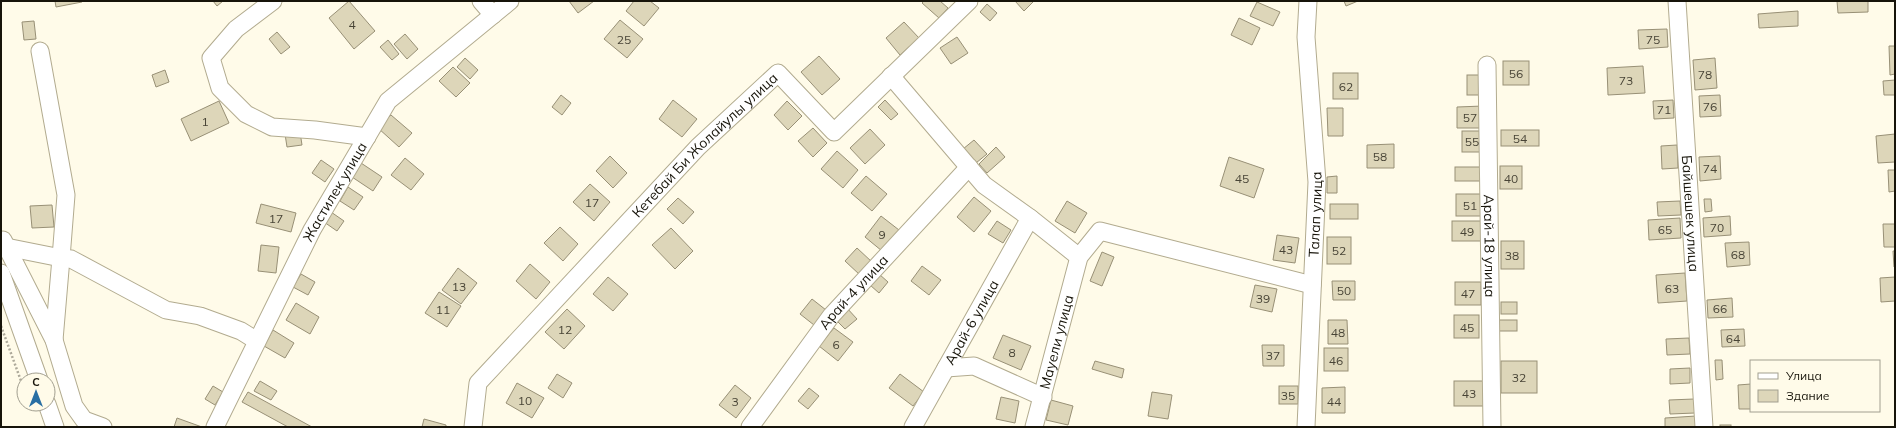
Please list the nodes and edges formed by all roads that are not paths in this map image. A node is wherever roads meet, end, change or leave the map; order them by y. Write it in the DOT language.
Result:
graph roads {
  1 [pos="273,1"];
  2 [pos="482,1"];
  3 [pos="510,1"];
  4 [pos="969,1"];
  5 [pos="1308,1"];
  6 [pos="1677,1"];
  7 [pos="493,15"];
  8 [pos="40,51"];
  9 [pos="1487,65"];
  10 [pos="891,76"];
  11 [pos="367,137"];
  12 [pos="969,167"];
  13 [pos="1030,218"];
  14 [pos="4,241"];
  15 [pos="1079,257"];
  16 [pos="62,258"];
  17 [pos="1,273"];
  18 [pos="1312,285"];
  19 [pos="54,340"];
  20 [pos="257,341"];
  21 [pos="946,368"];
  22 [pos="35,372"];
  23 [pos="1043,397"];
  24 [pos="50,412"];
  25 [pos="55,427"];
  26 [pos="103,427"];
  27 [pos="215,427"];
  28 [pos="473,427"];
  29 [pos="750,427"];
  30 [pos="913,427"];
  31 [pos="1034,427"];
  32 [pos="1306,427"];
  33 [pos="1492,427"];
  34 [pos="1704,427"];
  1 -- 11 [label="street"];
  2 -- 7 [label="street"];
  3 -- 7 [label="street, Жастилек улица"];
  4 -- 10 [label="street, Кетебай Би Жолайулы улица"];
  5 -- 18 [label="street, Талап улица"];
  6 -- 34 [label="street, Байшешек улица"];
  7 -- 11 [label="street, Жастилек улица"];
  8 -- 16 [label="street"];
  9 -- 33 [label="street, Арай-18 улица"];
  10 -- 12 [label="street"];
  10 -- 28 [label="street, Кетебай Би Жолайулы улица"];
  11 -- 20 [label="street, Жастилек улица"];
  12 -- 13 [label="street"];
  12 -- 29 [label="street, Арай-4 улица"];
  13 -- 15 [label="street"];
  13 -- 21 [label="street, Арай-6 улица"];
  14 -- 16 [label="street"];
  14 -- 19 [label="street"];
  15 -- 18 [label="street"];
  15 -- 23 [label="street, Мауели улица"];
  16 -- 19 [label="street"];
  16 -- 20 [label="street"];
  17 -- 22 [label="street"];
  18 -- 32 [label="street, Талап улица"];
  19 -- 26 [label="street"];
  20 -- 27 [label="street, Жастилек улица"];
  21 -- 23 [label="street"];
  21 -- 30 [label="street, Арай-6 улица"];
  23 -- 31 [label="street, Мауели улица"];
  24 -- 25 [label="street"];
}
